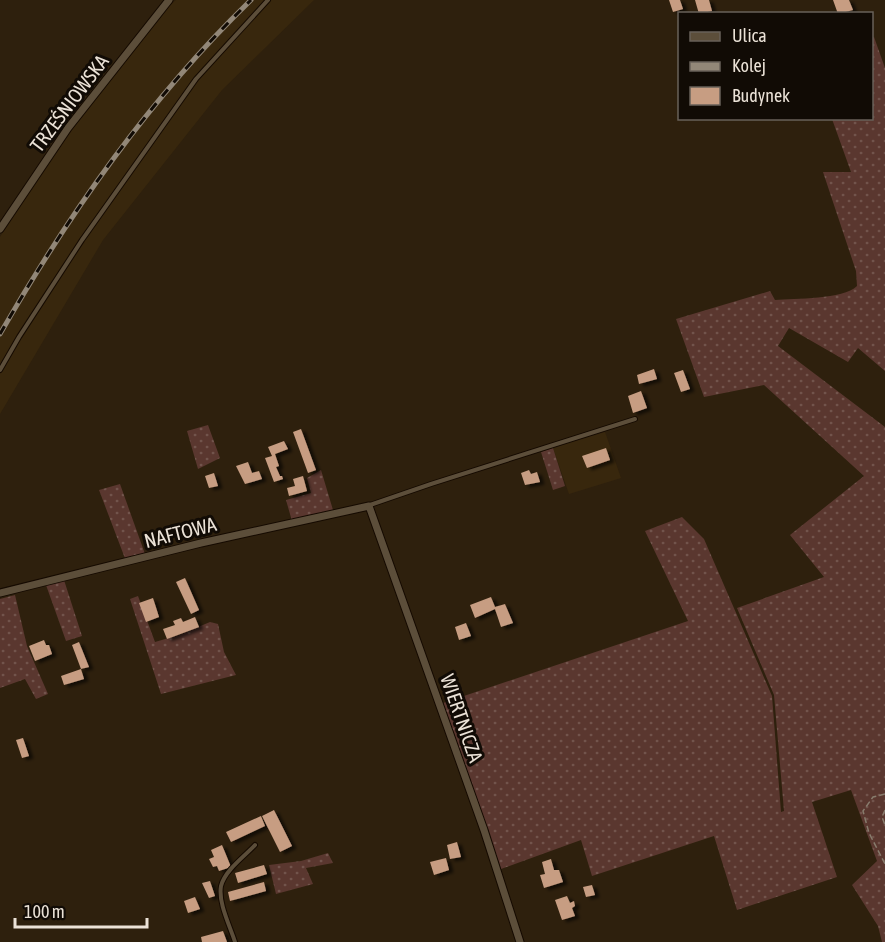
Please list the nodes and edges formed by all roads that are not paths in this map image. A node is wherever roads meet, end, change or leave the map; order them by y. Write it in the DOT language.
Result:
graph roads {
  1 [pos="169,0"];
  2 [pos="268,0"];
  3 [pos="0,229"];
  4 [pos="0,370"];
  5 [pos="635,419"];
  6 [pos="369,506"];
  7 [pos="0,593"];
  8 [pos="255,844"];
  9 [pos="235,942"];
  10 [pos="520,942"];
  1 -- 3 [label="street, TRZEŚNIOWSKA"];
  2 -- 4 [label="lane"];
  5 -- 6 [label="lane"];
  6 -- 7 [label="street, NAFTOWA"];
  6 -- 10 [label="street, WIERTNICZA"];
  8 -- 9 [label="lane"];
}
